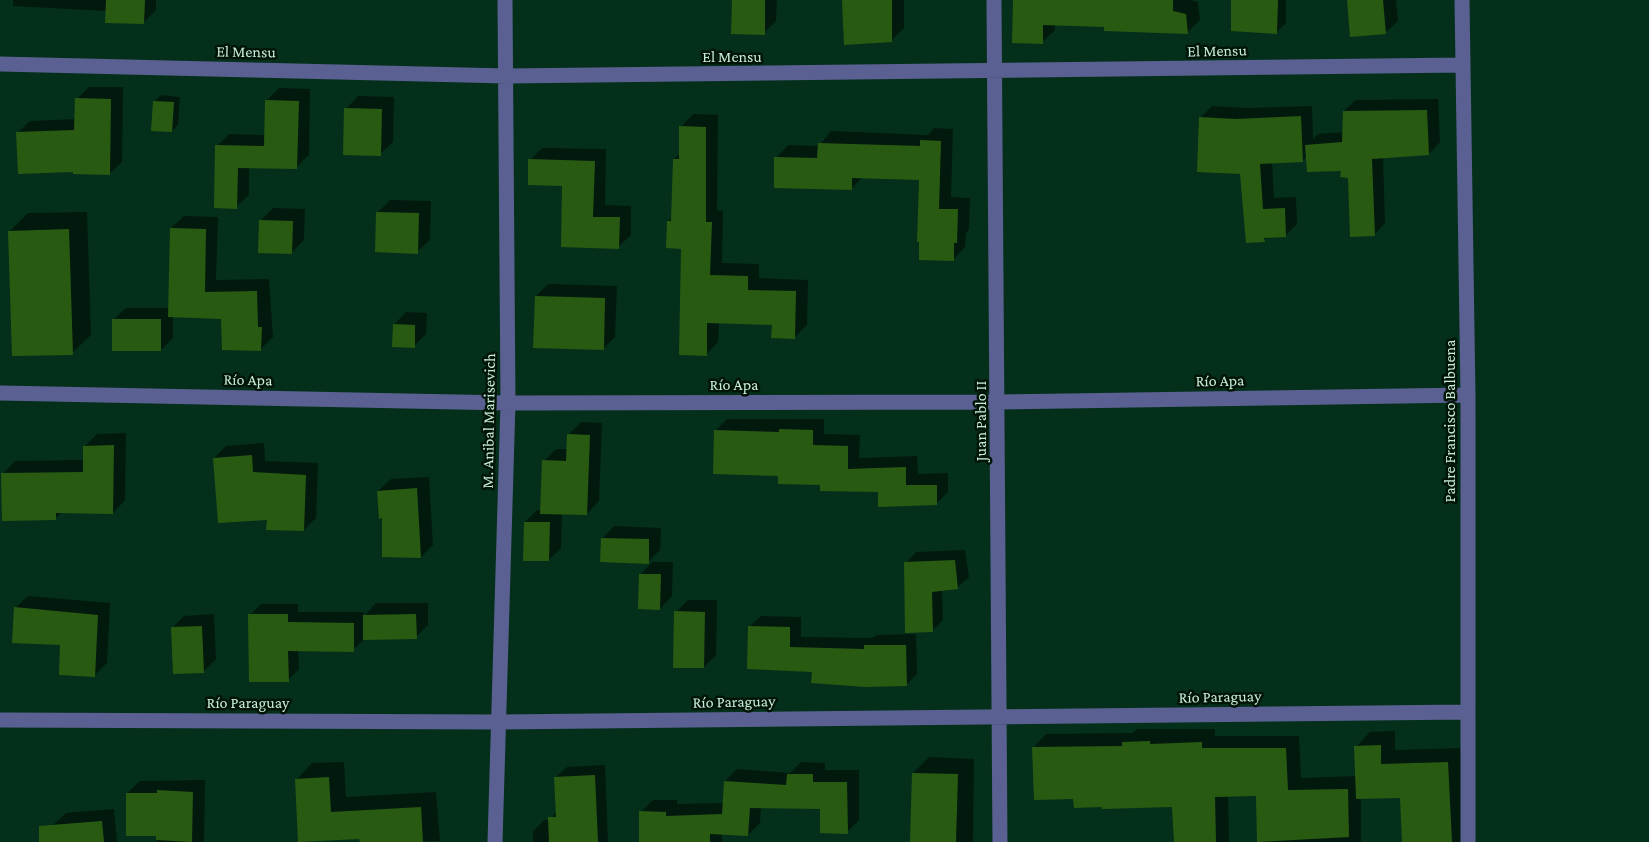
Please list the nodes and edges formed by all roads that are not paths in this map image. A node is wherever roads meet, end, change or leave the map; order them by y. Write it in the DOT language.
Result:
graph roads {
  1 [pos="505,0"];
  2 [pos="994,0"];
  3 [pos="1462,0"];
  4 [pos="0,64"];
  5 [pos="1463,65"];
  6 [pos="995,72"];
  7 [pos="507,76"];
  8 [pos="0,393"];
  9 [pos="1468,395"];
  10 [pos="999,402"];
  11 [pos="508,403"];
  12 [pos="1468,712"];
  13 [pos="1001,717"];
  14 [pos="0,720"];
  15 [pos="499,722"];
  16 [pos="495,842"];
  17 [pos="1000,842"];
  18 [pos="1468,842"];
  1 -- 7 [label="street, M. Anibal Marisevich"];
  2 -- 6 [label="street, Juan Pablo II"];
  3 -- 5 [label="street, Padre Francisco Balbuena"];
  4 -- 7 [label="street, El Mensu"];
  5 -- 6 [label="street, El Mensu"];
  5 -- 9 [label="street, Padre Francisco Balbuena"];
  6 -- 7 [label="street, El Mensu"];
  6 -- 10 [label="street, Juan Pablo II"];
  7 -- 11 [label="street, M. Anibal Marisevich"];
  8 -- 11 [label="street, Río Apa"];
  9 -- 10 [label="street, Río Apa"];
  9 -- 12 [label="street, Padre Francisco Balbuena"];
  10 -- 11 [label="street, Río Apa"];
  10 -- 13 [label="street, Juan Pablo II"];
  11 -- 15 [label="street, M. Anibal Marisevich"];
  12 -- 13 [label="street, Río Paraguay"];
  12 -- 18 [label="street, Padre Francisco Balbuena"];
  13 -- 15 [label="street, Río Paraguay"];
  13 -- 17 [label="street, Juan Pablo II"];
  14 -- 15 [label="street, Río Paraguay"];
  15 -- 16 [label="street, M. Anibal Marisevich"];
}
